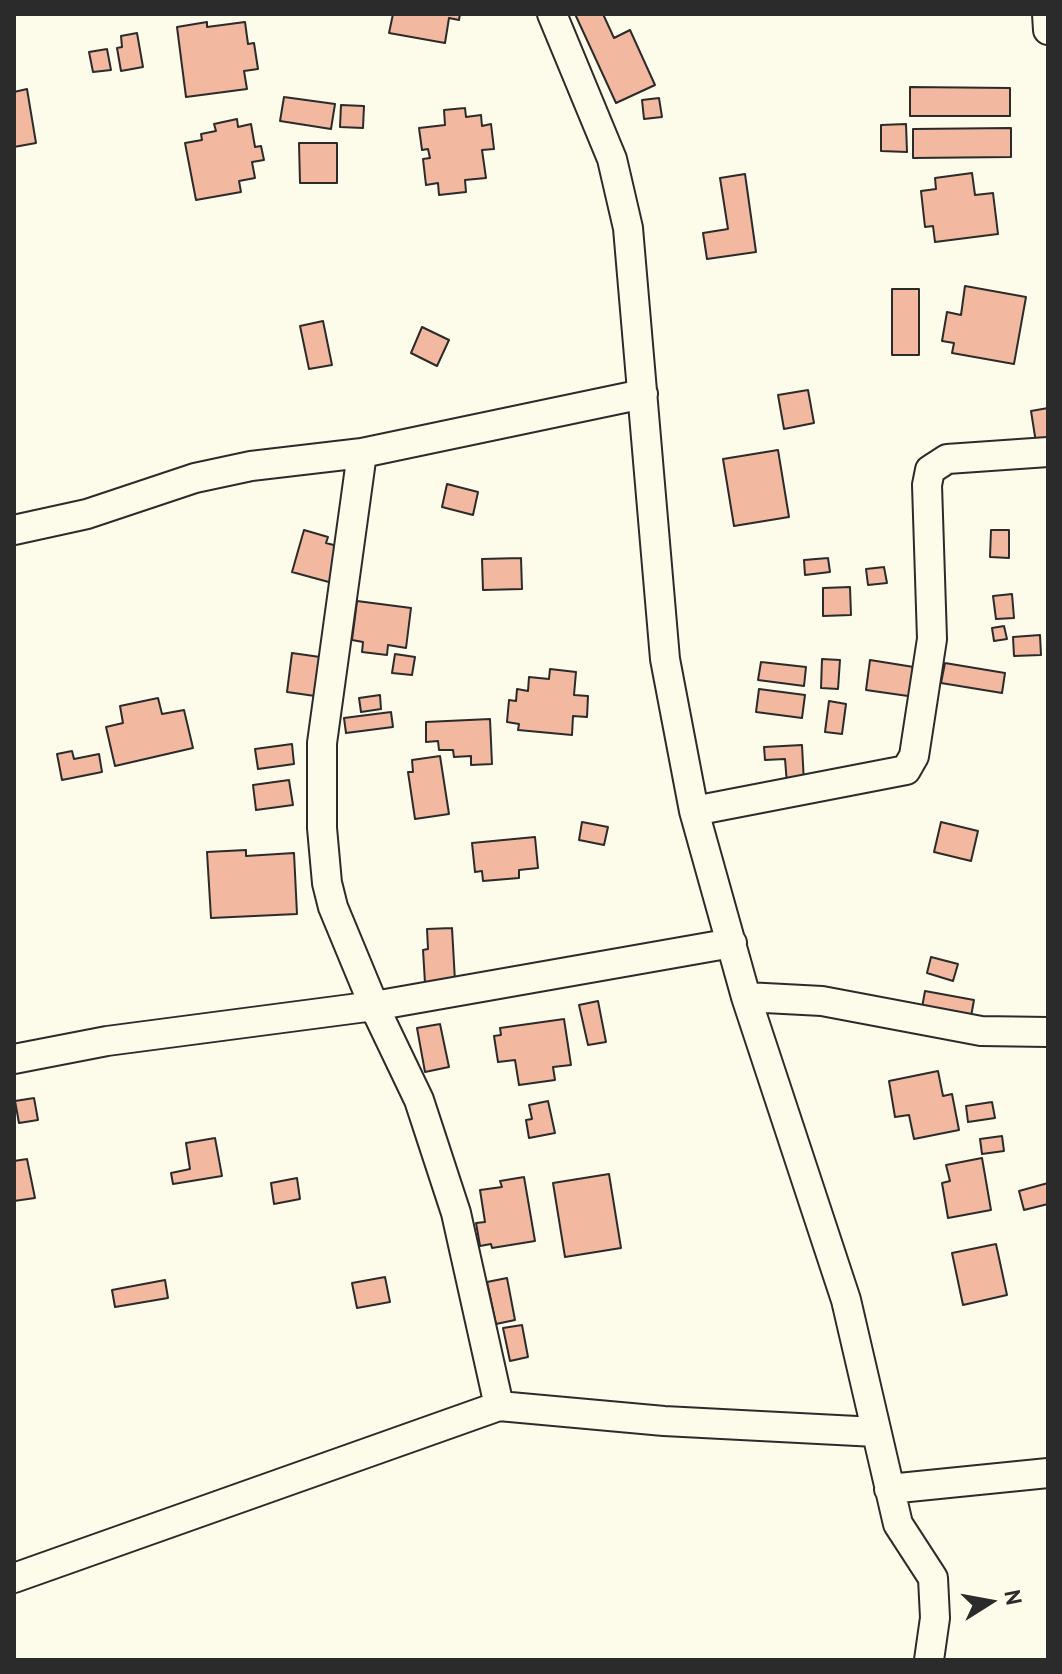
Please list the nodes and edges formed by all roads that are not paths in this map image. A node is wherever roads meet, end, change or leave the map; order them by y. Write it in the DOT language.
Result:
graph roads {
  1 [pos="552,14"];
  2 [pos="1047,14"];
  3 [pos="1048,30"];
  4 [pos="643,394"];
  5 [pos="1048,452"];
  6 [pos="362,453"];
  7 [pos="14,530"];
  8 [pos="694,811"];
  9 [pos="732,943"];
  10 [pos="746,997"];
  11 [pos="374,1006"];
  12 [pos="1048,1032"];
  13 [pos="14,1059"];
  14 [pos="499,1406"];
  15 [pos="876,1432"];
  16 [pos="1048,1473"];
  17 [pos="889,1489"];
  18 [pos="14,1578"];
  19 [pos="929,1660"];
  1 -- 4 [label="street"];
  2 -- 3 [label="street"];
  4 -- 6 [label="street"];
  4 -- 8 [label="street"];
  5 -- 8 [label="street"];
  6 -- 7 [label="street"];
  6 -- 11 [label="street"];
  8 -- 9 [label="street"];
  9 -- 10 [label="street"];
  9 -- 11 [label="street"];
  10 -- 12 [label="street"];
  10 -- 15 [label="street"];
  11 -- 13 [label="street"];
  11 -- 14 [label="street"];
  14 -- 15 [label="street"];
  14 -- 18 [label="street"];
  15 -- 17 [label="street"];
  16 -- 17 [label="street"];
  17 -- 19 [label="street"];
}
